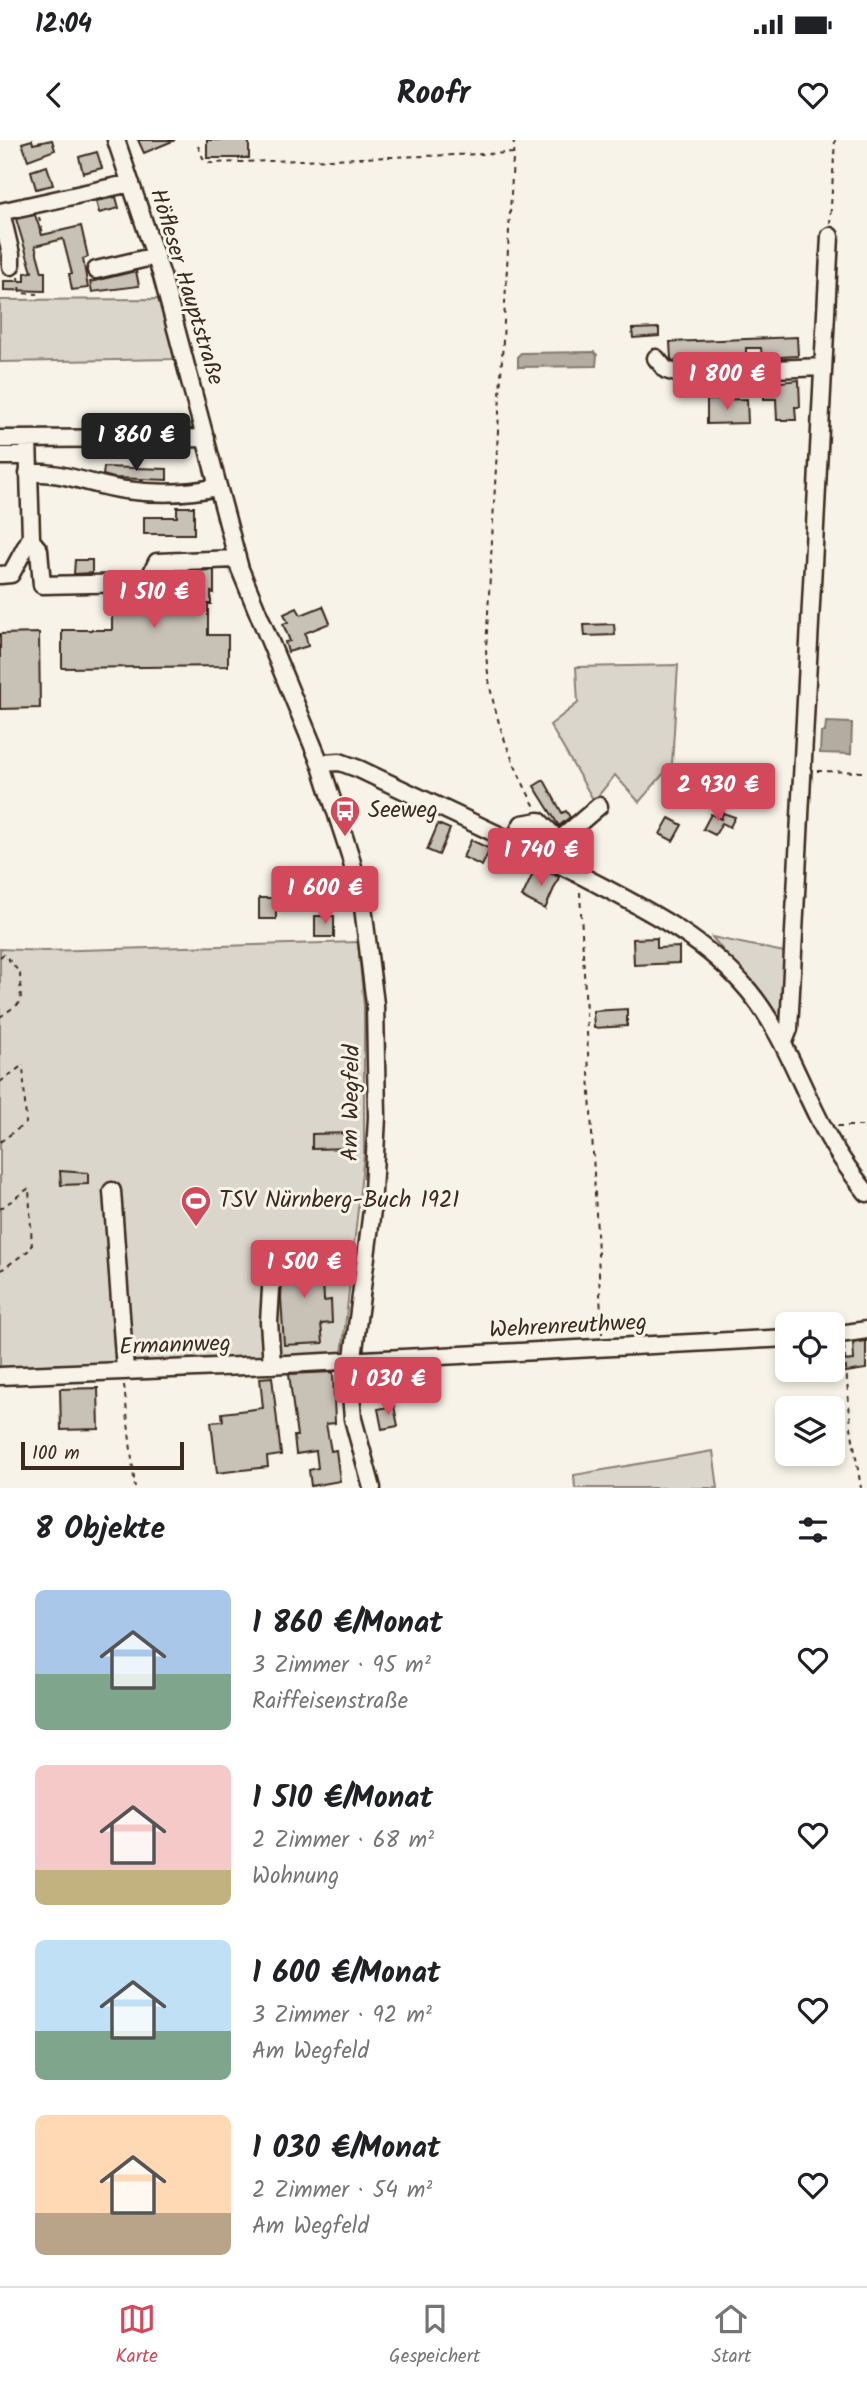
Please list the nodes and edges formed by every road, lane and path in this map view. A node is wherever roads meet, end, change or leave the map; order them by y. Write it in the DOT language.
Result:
graph roads {
  1 [pos="116,140"];
  2 [pos="514,140"];
  3 [pos="835,140"];
  4 [pos="198,146"];
  5 [pos="514,153"];
  6 [pos="131,183"];
  7 [pos="36,202"];
  8 [pos="0,212"];
  9 [pos="43,234"];
  10 [pos="830,236"];
  11 [pos="156,256"];
  12 [pos="11,266"];
  13 [pos="96,270"];
  14 [pos="38,293"];
  15 [pos="656,358"];
  16 [pos="823,367"];
  17 [pos="0,439"];
  18 [pos="28,439"];
  19 [pos="206,439"];
  20 [pos="0,456"];
  21 [pos="28,456"];
  22 [pos="28,473"];
  23 [pos="218,487"];
  24 [pos="30,539"];
  25 [pos="237,559"];
  26 [pos="0,575"];
  27 [pos="320,763"];
  28 [pos="802,771"];
  29 [pos="867,772"];
  30 [pos="599,806"];
  31 [pos="539,821"];
  32 [pos="513,842"];
  33 [pos="555,843"];
  34 [pos="566,868"];
  35 [pos="584,878"];
  36 [pos="0,957"];
  37 [pos="0,1017"];
  38 [pos="783,1044"];
  39 [pos="0,1082"];
  40 [pos="867,1126"];
  41 [pos="825,1131"];
  42 [pos="0,1142"];
  43 [pos="112,1191"];
  44 [pos="867,1193"];
  45 [pos="0,1209"];
  46 [pos="273,1256"];
  47 [pos="0,1271"];
  48 [pos="867,1330"];
  49 [pos="845,1334"];
  50 [pos="775,1339"];
  51 [pos="602,1348"];
  52 [pos="351,1361"];
  53 [pos="272,1365"];
  54 [pos="124,1371"];
  55 [pos="0,1376"];
  56 [pos="845,1382"];
  57 [pos="135,1488"];
  58 [pos="372,1488"];
  59 [pos="861,1488"];
  1 -- 6 [label="street, Höfleser Hauptstraße"];
  2 -- 5 [label="path"];
  3 -- 10 [label="path"];
  4 -- 5 [label="path"];
  5 -- 31 [label="path"];
  6 -- 7 [label="street"];
  6 -- 11 [label="street, Höfleser Hauptstraße"];
  7 -- 8 [label="street"];
  7 -- 9 [label="path"];
  8 -- 12 [label="street"];
  10 -- 16 [label="street"];
  11 -- 13 [label="street"];
  11 -- 19 [label="street, Höfleser Hauptstraße"];
  12 -- 14 [label="path"];
  15 -- 16 [label="street"];
  16 -- 28 [label="street"];
  17 -- 18 [label="street"];
  18 -- 19 [label="street"];
  18 -- 21 [label="street"];
  19 -- 23 [label="street, Höfleser Hauptstraße"];
  20 -- 21 [label="street"];
  21 -- 22 [label="street"];
  22 -- 23 [label="street"];
  22 -- 24 [label="street"];
  23 -- 25 [label="street, Höfleser Hauptstraße"];
  24 -- 25 [label="street"];
  24 -- 26 [label="street"];
  25 -- 27 [label="street, Höfleser Hauptstraße"];
  27 -- 32 [label="street"];
  27 -- 52 [label="street, Am Wegfeld"];
  28 -- 29 [label="path"];
  28 -- 38 [label="street"];
  30 -- 33 [label="street"];
  31 -- 32 [label="street"];
  31 -- 33 [label="street"];
  32 -- 34 [label="street"];
  33 -- 34 [label="street"];
  34 -- 35 [label="street"];
  35 -- 38 [label="street"];
  35 -- 51 [label="path"];
  36 -- 37 [label="path"];
  38 -- 41 [label="street"];
  39 -- 42 [label="path"];
  40 -- 41 [label="path"];
  41 -- 44 [label="street"];
  43 -- 54 [label="street"];
  45 -- 47 [label="path"];
  46 -- 53 [label="street"];
  48 -- 49 [label="street"];
  50 -- 51 [label="street, Wehrenreuthweg"];
  51 -- 52 [label="street, Wehrenreuthweg"];
  52 -- 53 [label="street, Ermannweg"];
  52 -- 58 [label="street, Am Wegfeld"];
  53 -- 54 [label="street, Ermannweg"];
  54 -- 55 [label="street, Ermannweg"];
  54 -- 57 [label="path"];
  56 -- 59 [label="path"];
}
